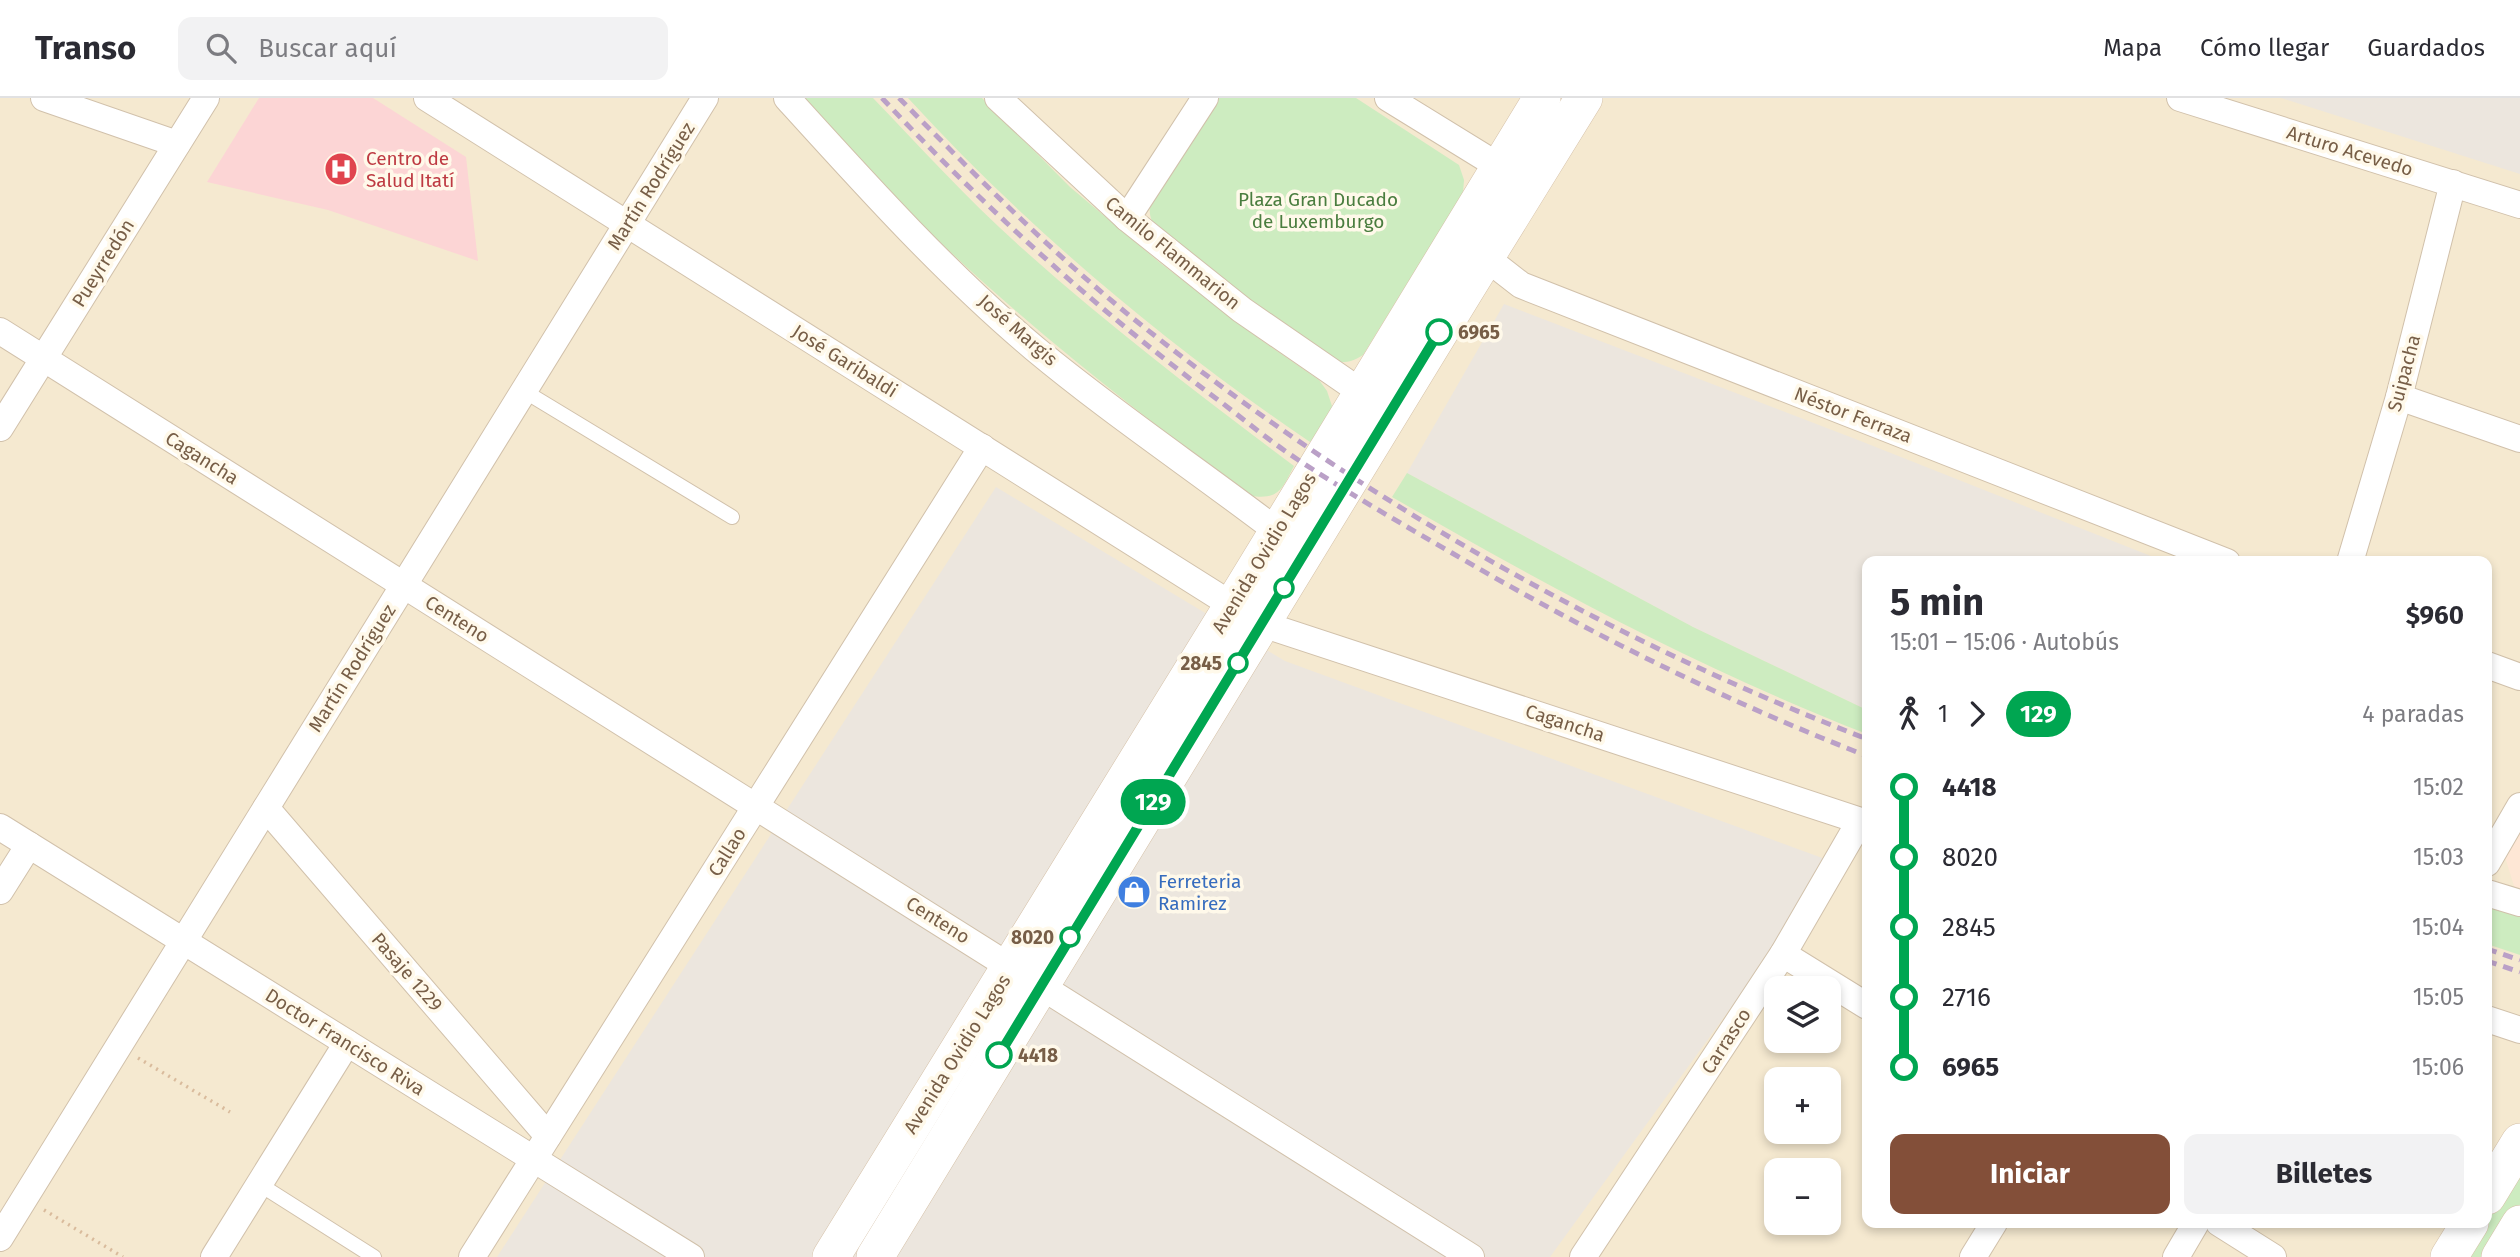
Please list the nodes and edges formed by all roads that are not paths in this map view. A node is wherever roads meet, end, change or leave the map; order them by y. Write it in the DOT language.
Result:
graph roads {
  1 [pos="44,98"];
  2 [pos="206,98"];
  3 [pos="428,98"];
  4 [pos="705,98"];
  5 [pos="787,98"];
  6 [pos="998,98"];
  7 [pos="1205,98"];
  8 [pos="1388,98"];
  9 [pos="1542,98"];
  10 [pos="1584,98"];
  11 [pos="2180,98"];
  12 [pos="177,144"];
  13 [pos="1499,166"];
  14 [pos="2453,183"];
  15 [pos="1530,186"];
  16 [pos="2520,205"];
  17 [pos="1127,218"];
  18 [pos="627,224"];
  19 [pos="1485,257"];
  20 [pos="0,331"];
  21 [pos="43,358"];
  22 [pos="524,391"];
  23 [pos="1361,392"];
  24 [pos="2399,397"];
  25 [pos="0,428"];
  26 [pos="2520,439"];
  27 [pos="982,447"];
  28 [pos="732,517"];
  29 [pos="1277,531"];
  30 [pos="2212,556"];
  31 [pos="2352,556"];
  32 [pos="404,585"];
  33 [pos="1247,614"];
  34 [pos="2492,666"];
  35 [pos="2520,677"];
  36 [pos="2520,806"];
  37 [pos="755,807"];
  38 [pos="265,808"];
  39 [pos="1862,822"];
  40 [pos="1862,824"];
  41 [pos="0,827"];
  42 [pos="29,845"];
  43 [pos="2492,854"];
  44 [pos="0,891"];
  45 [pos="2492,895"];
  46 [pos="2520,903"];
  47 [pos="183,941"];
  48 [pos="1783,954"];
  49 [pos="1011,966"];
  50 [pos="1041,986"];
  51 [pos="1862,1003"];
  52 [pos="2492,1021"];
  53 [pos="2520,1030"];
  54 [pos="347,1043"];
  55 [pos="548,1136"];
  56 [pos="2520,1142"];
  57 [pos="534,1159"];
  58 [pos="259,1184"];
  59 [pos="2492,1188"];
  60 [pos="2520,1224"];
  61 [pos="1991,1228"];
  62 [pos="2193,1228"];
  63 [pos="2227,1228"];
  64 [pos="2467,1228"];
  65 [pos="0,1238"];
  66 [pos="214,1257"];
  67 [pos="374,1257"];
  68 [pos="472,1257"];
  69 [pos="691,1257"];
  70 [pos="831,1257"];
  71 [pos="876,1257"];
  72 [pos="1471,1257"];
  73 [pos="1583,1257"];
  74 [pos="1973,1257"];
  75 [pos="2176,1257"];
  76 [pos="2273,1257"];
  77 [pos="2449,1257"];
  78 [pos="2500,1257"];
  1 -- 12 [label="street"];
  2 -- 12 [label="street, Pueyrredón"];
  3 -- 18 [label="street, José Garibaldi"];
  4 -- 18 [label="street, Martín Rodríguez"];
  5 -- 29 [label="street, José Margis"];
  6 -- 17 [label="street, Camilo Flammarion"];
  7 -- 17 [label="street"];
  8 -- 13 [label="street"];
  9 -- 13 [label="main road, Avenida Ovidio Lagos"];
  10 -- 15 [label="main road, Avenida Ovidio Lagos"];
  11 -- 14 [label="street, Arturo Acevedo"];
  12 -- 21 [label="street, Pueyrredón"];
  13 -- 15 [label="street"];
  13 -- 23 [label="main road, Avenida Ovidio Lagos"];
  14 -- 16 [label="street, Arturo Acevedo"];
  14 -- 24 [label="street, Suipacha"];
  15 -- 19 [label="main road, Avenida Ovidio Lagos"];
  17 -- 23 [label="street, Camilo Flammarion"];
  18 -- 22 [label="street, Martín Rodríguez"];
  18 -- 27 [label="street, José Garibaldi"];
  19 -- 30 [label="street, Néstor Ferraza"];
  19 -- 33 [label="main road, Avenida Ovidio Lagos"];
  20 -- 21 [label="street, Cagancha"];
  21 -- 25 [label="street, Pueyrredón"];
  21 -- 32 [label="street, Cagancha"];
  22 -- 28 [label="lane"];
  22 -- 32 [label="street, Martín Rodríguez"];
  23 -- 29 [label="main road, Avenida Ovidio Lagos"];
  24 -- 26 [label="street"];
  24 -- 31 [label="street, Suipacha"];
  27 -- 33 [label="street, José Garibaldi"];
  27 -- 37 [label="street, Callao"];
  29 -- 33 [label="main road, Avenida Ovidio Lagos"];
  32 -- 37 [label="street, Centeno"];
  32 -- 38 [label="street, Martín Rodríguez"];
  33 -- 39 [label="street, Cagancha"];
  33 -- 49 [label="main road, Avenida Ovidio Lagos"];
  33 -- 50 [label="main road, Avenida Ovidio Lagos"];
  34 -- 35 [label="street"];
  36 -- 43 [label="street"];
  37 -- 49 [label="street, Centeno"];
  37 -- 55 [label="street, Callao"];
  38 -- 47 [label="street, Martín Rodríguez"];
  38 -- 55 [label="street, Pasaje 1229"];
  40 -- 48 [label="street, Carrasco"];
  41 -- 42 [label="street, Doctor Francisco Riva"];
  42 -- 44 [label="street"];
  42 -- 47 [label="street, Doctor Francisco Riva"];
  45 -- 46 [label="street"];
  47 -- 54 [label="street, Doctor Francisco Riva"];
  47 -- 65 [label="street, Martín Rodríguez"];
  48 -- 51 [label="street"];
  48 -- 73 [label="street, Carrasco"];
  49 -- 50 [label="street, Centeno"];
  49 -- 70 [label="main road, Avenida Ovidio Lagos"];
  50 -- 71 [label="main road, Avenida Ovidio Lagos"];
  50 -- 72 [label="street, Centeno"];
  52 -- 53 [label="street"];
  54 -- 57 [label="street, Doctor Francisco Riva"];
  54 -- 58 [label="street"];
  55 -- 57 [label="street, Callao"];
  56 -- 59 [label="main road"];
  57 -- 68 [label="street, Callao"];
  57 -- 69 [label="street, Doctor Francisco Riva"];
  58 -- 66 [label="street"];
  58 -- 67 [label="lane"];
  60 -- 78 [label="main road"];
  61 -- 74 [label="street"];
  62 -- 75 [label="street"];
  63 -- 76 [label="street"];
  64 -- 77 [label="main road"];
}
